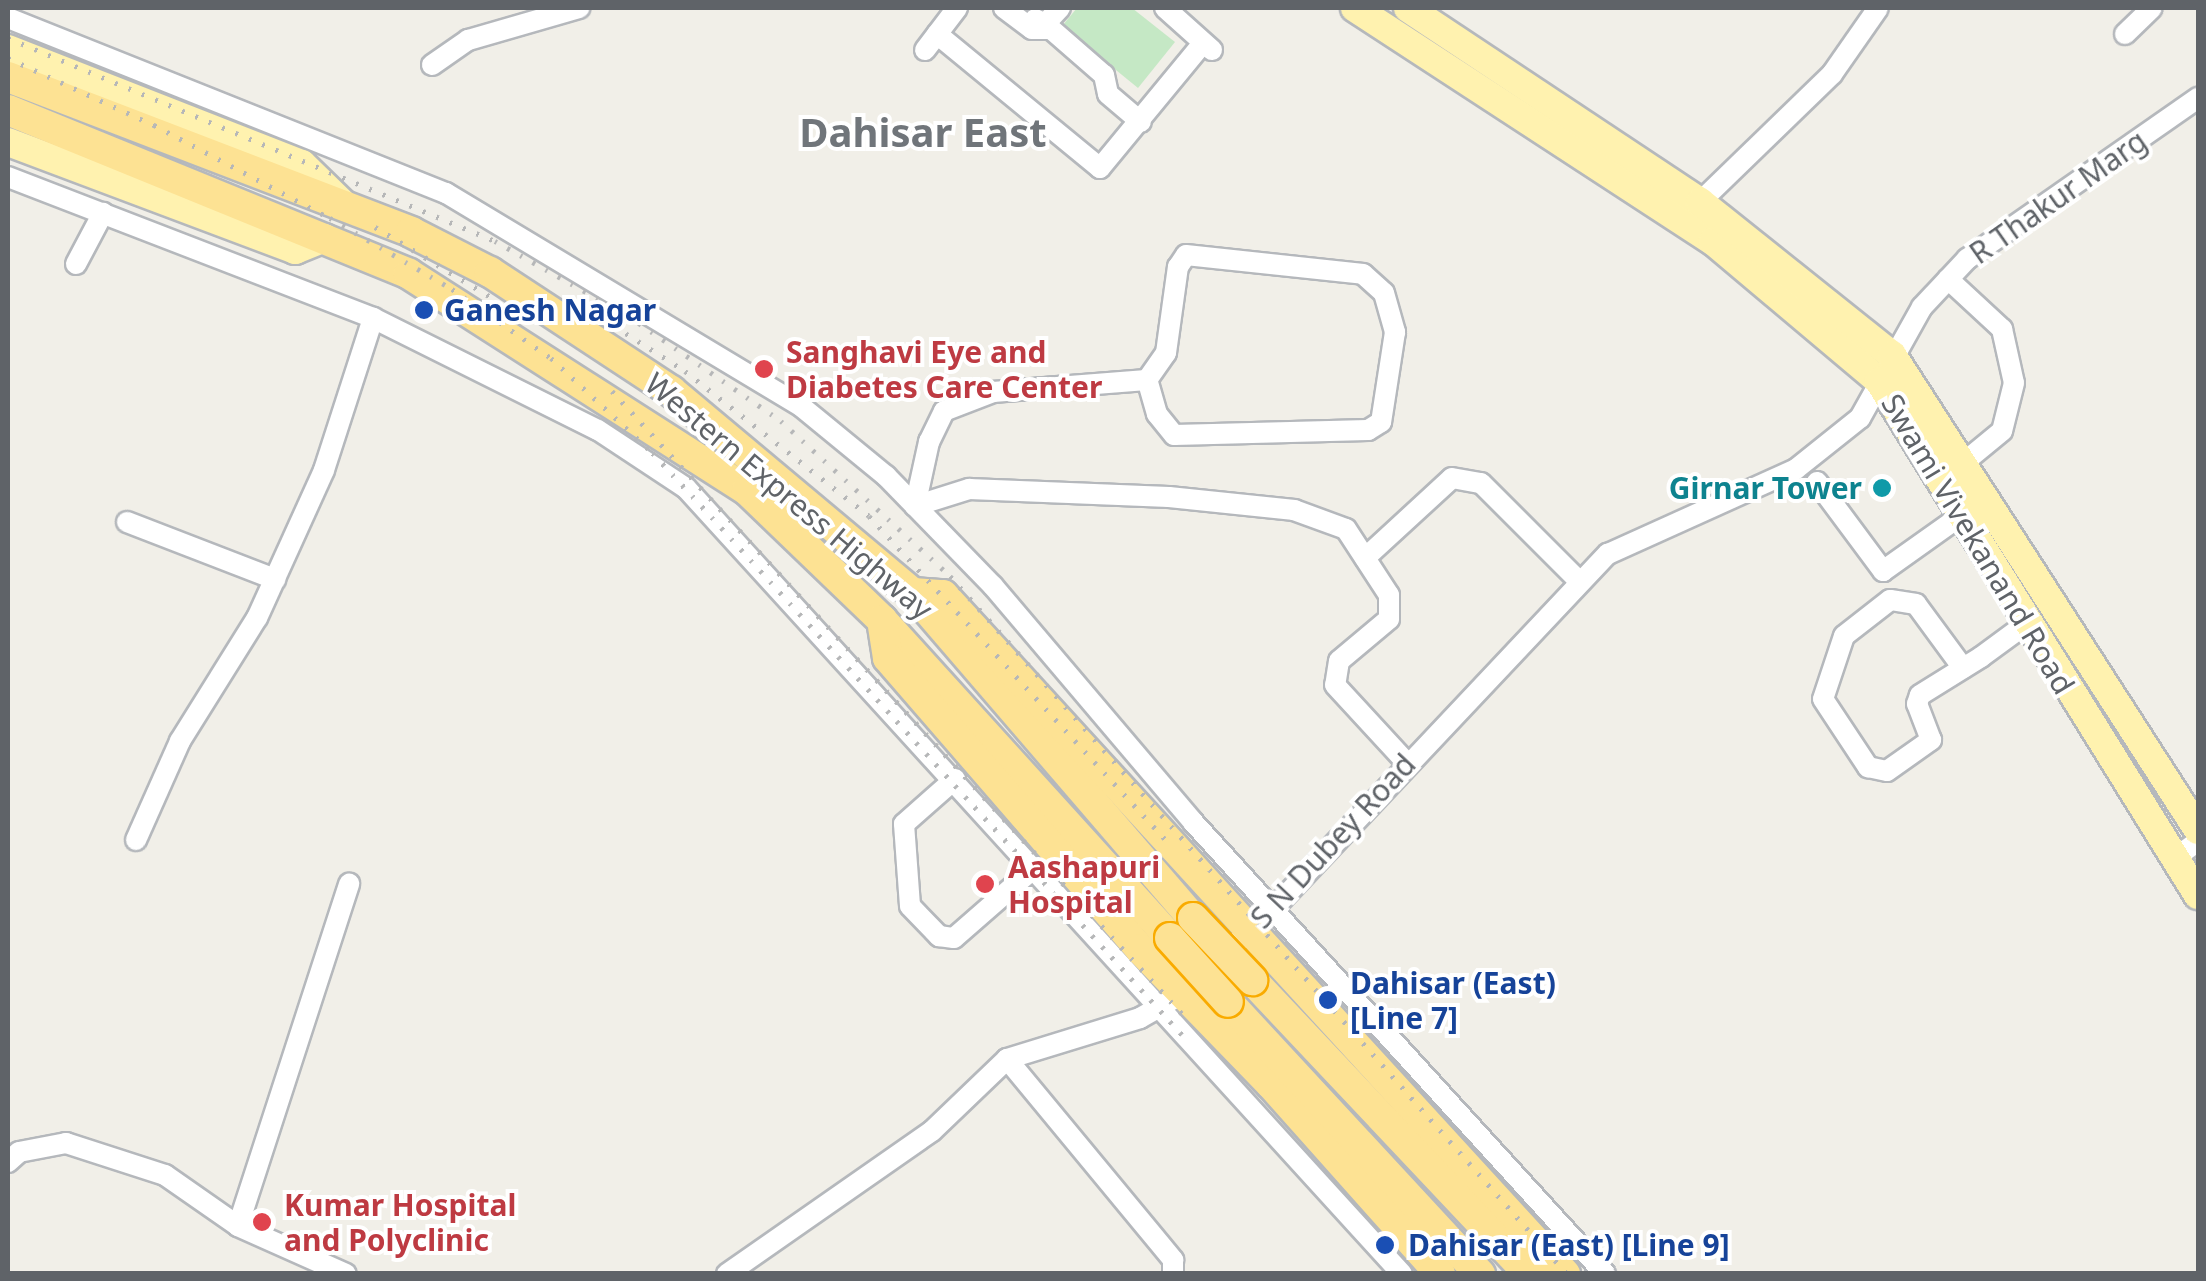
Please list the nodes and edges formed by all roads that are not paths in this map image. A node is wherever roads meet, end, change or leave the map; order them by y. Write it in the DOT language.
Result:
graph roads {
  1 [pos="579,8"];
  2 [pos="957,8"];
  3 [pos="1060,8"];
  4 [pos="1165,8"];
  5 [pos="1355,8"];
  6 [pos="1408,8"];
  7 [pos="1878,8"];
  8 [pos="2152,8"];
  9 [pos="1009,12"];
  10 [pos="13,21"];
  11 [pos="2125,34"];
  12 [pos="8,49"];
  13 [pos="432,65"];
  14 [pos="8,77"];
  15 [pos="2198,98"];
  16 [pos="8,110"];
  17 [pos="1141,122"];
  18 [pos="8,142"];
  19 [pos="8,177"];
  20 [pos="1700,202"];
  21 [pos="342,203"];
  22 [pos="104,213"];
  23 [pos="325,238"];
  24 [pos="76,264"];
  25 [pos="1948,279"];
  26 [pos="373,318"];
  27 [pos="1892,355"];
  28 [pos="1147,380"];
  29 [pos="1879,381"];
  30 [pos="1962,464"];
  31 [pos="1817,482"];
  32 [pos="915,506"];
  33 [pos="1959,517"];
  34 [pos="126,522"];
  35 [pos="1365,558"];
  36 [pos="275,578"];
  37 [pos="1580,582"];
  38 [pos="912,593"];
  39 [pos="882,620"];
  40 [pos="2026,624"];
  41 [pos="2072,634"];
  42 [pos="2042,652"];
  43 [pos="1963,668"];
  44 [pos="1406,762"];
  45 [pos="955,780"];
  46 [pos="2189,833"];
  47 [pos="136,840"];
  48 [pos="1032,870"];
  49 [pos="349,884"];
  50 [pos="2198,895"];
  51 [pos="1262,920"];
  52 [pos="1182,928"];
  53 [pos="1171,1001"];
  54 [pos="1007,1060"];
  55 [pos="8,1162"];
  56 [pos="238,1226"];
  57 [pos="739,1270"];
  58 [pos="346,1274"];
  59 [pos="1173,1274"];
  60 [pos="1402,1274"];
  61 [pos="1440,1274"];
  62 [pos="1480,1274"];
  63 [pos="1529,1274"];
  64 [pos="1565,1274"];
  65 [pos="1605,1274"];
  1 -- 13 [label="street"];
  2 -- 17 [label="street"];
  3 -- 9 [label="street"];
  4 -- 17 [label="street"];
  5 -- 29 [label="main road, Swami Vivekanand Road"];
  6 -- 20 [label="main road, Swami Vivekanand Road"];
  7 -- 20 [label="street"];
  8 -- 11 [label="street"];
  9 -- 17 [label="street"];
  10 -- 32 [label="street"];
  12 -- 21 [label="main road"];
  14 -- 21 [label="highway, Western Express Highway"];
  15 -- 25 [label="street, R Thakur Marg"];
  16 -- 23 [label="highway, Western Express Highway"];
  18 -- 23 [label="main road"];
  19 -- 22 [label="street"];
  20 -- 27 [label="main road, Swami Vivekanand Road"];
  21 -- 38 [label="highway, Western Express Highway"];
  22 -- 24 [label="street"];
  22 -- 26 [label="street"];
  23 -- 39 [label="highway, Western Express Highway"];
  25 -- 27 [label="street, R Thakur Marg"];
  25 -- 30 [label="street"];
  26 -- 36 [label="street"];
  26 -- 45 [label="street"];
  27 -- 29 [label="street, S N Dubey Road"];
  27 -- 30 [label="main road, Swami Vivekanand Road"];
  28 -- 28 [label="street"];
  28 -- 32 [label="street"];
  29 -- 33 [label="main road, Swami Vivekanand Road"];
  29 -- 37 [label="street, S N Dubey Road"];
  30 -- 41 [label="main road, Swami Vivekanand Road"];
  31 -- 33 [label="street"];
  32 -- 35 [label="street"];
  32 -- 51 [label="street"];
  33 -- 40 [label="main road, Swami Vivekanand Road"];
  34 -- 36 [label="street"];
  35 -- 37 [label="street"];
  35 -- 44 [label="street"];
  36 -- 47 [label="street"];
  37 -- 44 [label="street, S N Dubey Road"];
  38 -- 51 [label="highway"];
  38 -- 52 [label="highway, Western Express Highway"];
  39 -- 52 [label="highway, Western Express Highway"];
  39 -- 53 [label="highway"];
  40 -- 42 [label="main road, Swami Vivekanand Road"];
  40 -- 43 [label="street"];
  41 -- 42 [label="main road"];
  41 -- 46 [label="main road, Swami Vivekanand Road"];
  42 -- 46 [label="main road, Swami Vivekanand Road"];
  43 -- 43 [label="street"];
  44 -- 51 [label="street, S N Dubey Road"];
  45 -- 48 [label="street"];
  45 -- 48 [label="street"];
  46 -- 50 [label="main road, Swami Vivekanand Road"];
  48 -- 53 [label="street"];
  49 -- 56 [label="street"];
  51 -- 53 [label="street, S N Dubey Road"];
  51 -- 64 [label="highway"];
  51 -- 65 [label="street"];
  52 -- 62 [label="highway, Western Express Highway, bridge"];
  52 -- 63 [label="highway, Western Express Highway, bridge"];
  53 -- 54 [label="street, S N Dubey Road"];
  53 -- 60 [label="street"];
  53 -- 61 [label="highway"];
  54 -- 57 [label="street, S N Dubey Road"];
  54 -- 59 [label="street"];
  55 -- 56 [label="street"];
  56 -- 58 [label="street"];
}
